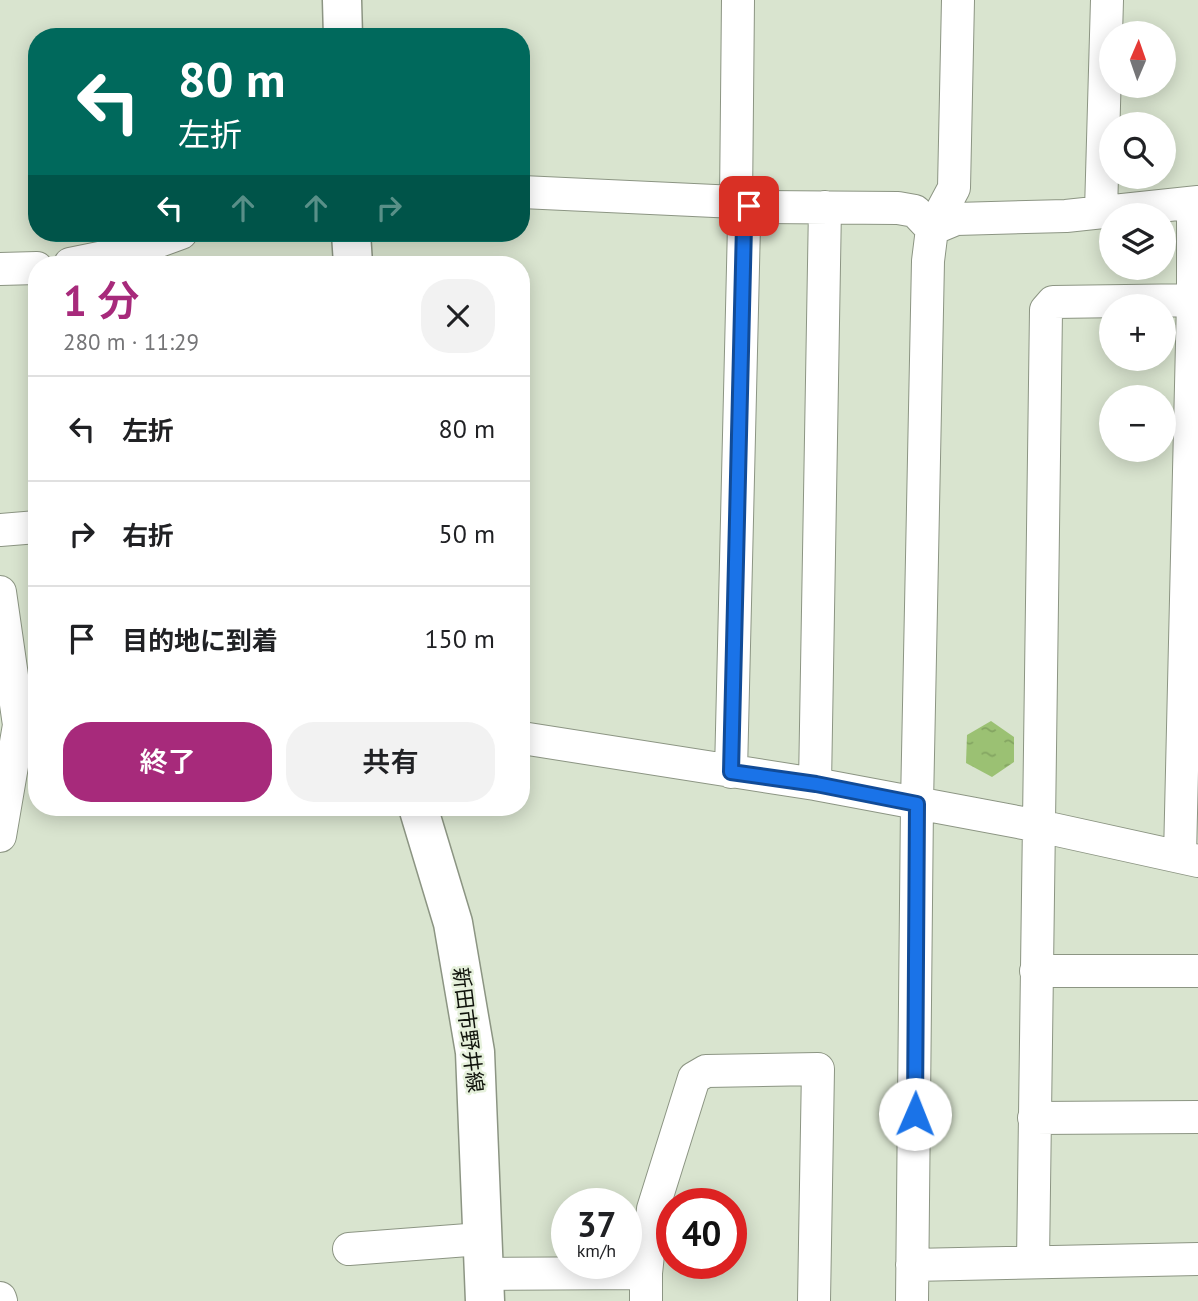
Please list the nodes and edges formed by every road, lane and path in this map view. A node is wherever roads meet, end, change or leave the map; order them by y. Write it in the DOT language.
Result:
graph roads {
  1 [pos="342,0"];
  2 [pos="738,0"];
  3 [pos="957,0"];
  4 [pos="1107,0"];
  5 [pos="343,28"];
  6 [pos="530,192"];
  7 [pos="1195,202"];
  8 [pos="1101,203"];
  9 [pos="743,204"];
  10 [pos="1176,204"];
  11 [pos="825,207"];
  12 [pos="1099,211"];
  13 [pos="933,229"];
  14 [pos="156,242"];
  15 [pos="107,256"];
  16 [pos="28,268"];
  17 [pos="0,270"];
  18 [pos="1195,300"];
  19 [pos="1194,454"];
  20 [pos="28,528"];
  21 [pos="0,530"];
  22 [pos="0,592"];
  23 [pos="19,725"];
  24 [pos="530,739"];
  25 [pos="731,772"];
  26 [pos="816,784"];
  27 [pos="917,804"];
  28 [pos="421,816"];
  29 [pos="1039,826"];
  30 [pos="0,836"];
  31 [pos="1189,858"];
  32 [pos="1036,971"];
  33 [pos="1198,971"];
  34 [pos="1198,1117"];
  35 [pos="1034,1118"];
  36 [pos="349,1249"];
  37 [pos="1198,1259"];
  38 [pos="1033,1261"];
  39 [pos="912,1265"];
  40 [pos="484,1271"];
  41 [pos="646,1287"];
  42 [pos="814,1301"];
  43 [pos="912,1301"];
  1 -- 5 [label="main road"];
  2 -- 9 [label="street"];
  3 -- 13 [label="street"];
  4 -- 8 [label="street"];
  6 -- 9 [label="street"];
  7 -- 10 [label="street"];
  7 -- 18 [label="street"];
  9 -- 11 [label="street"];
  9 -- 25 [label="street"];
  11 -- 13 [label="street"];
  11 -- 26 [label="street"];
  12 -- 13 [label="street"];
  13 -- 27 [label="street"];
  14 -- 15 [label="street"];
  16 -- 17 [label="street"];
  18 -- 19 [label="street"];
  18 -- 29 [label="street"];
  19 -- 31 [label="street"];
  20 -- 21 [label="street"];
  22 -- 23 [label="street"];
  23 -- 30 [label="street"];
  24 -- 25 [label="street"];
  25 -- 26 [label="street"];
  26 -- 27 [label="street"];
  27 -- 29 [label="street"];
  27 -- 39 [label="street"];
  28 -- 40 [label="main road, 新田市野井線"];
  29 -- 31 [label="street"];
  29 -- 32 [label="street"];
  32 -- 33 [label="street"];
  32 -- 35 [label="street"];
  34 -- 35 [label="street"];
  35 -- 38 [label="street"];
  36 -- 40 [label="street"];
  37 -- 38 [label="street"];
  38 -- 39 [label="street"];
  39 -- 43 [label="street"];
  40 -- 41 [label="street"];
  41 -- 42 [label="street"];
}
